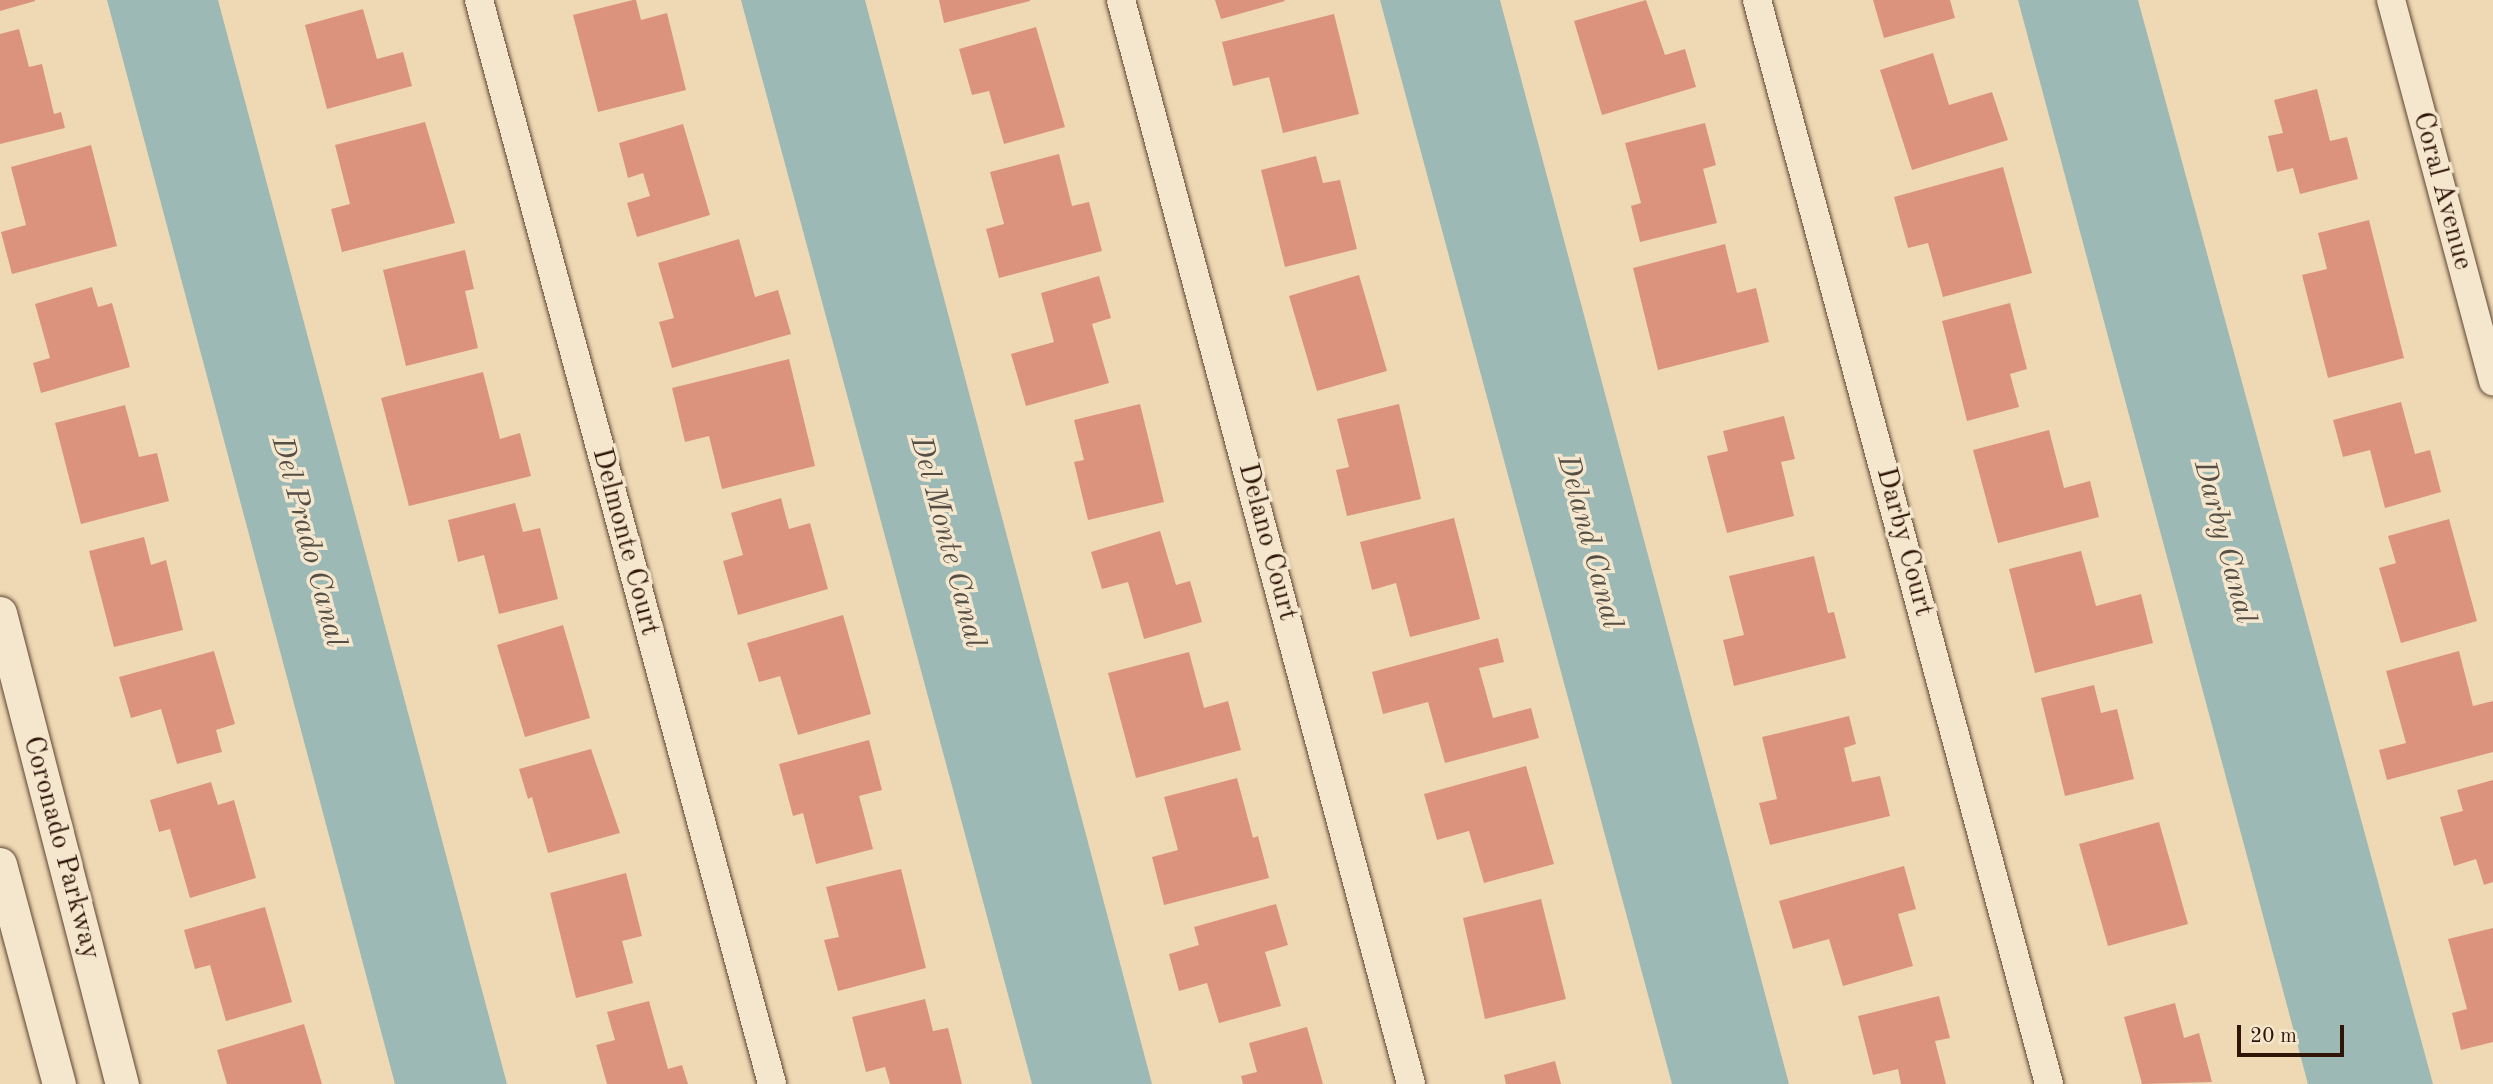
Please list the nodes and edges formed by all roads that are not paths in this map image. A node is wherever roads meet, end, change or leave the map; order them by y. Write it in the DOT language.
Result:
graph roads {
  1 [pos="479,0"];
  2 [pos="1121,0"];
  3 [pos="1756,0"];
  4 [pos="2391,0"];
  5 [pos="2493,382"];
  6 [pos="0,613"];
  7 [pos="0,864"];
  8 [pos="59,1084"];
  9 [pos="122,1084"];
  10 [pos="772,1084"];
  11 [pos="1410,1084"];
  12 [pos="2049,1084"];
  1 -- 10 [label="street, Delmonte Court"];
  2 -- 11 [label="street, Delano Court"];
  3 -- 12 [label="street, Darby Court"];
  4 -- 5 [label="street, Coral Avenue"];
  6 -- 9 [label="street, Coronado Parkway"];
  7 -- 8 [label="street"];
}
